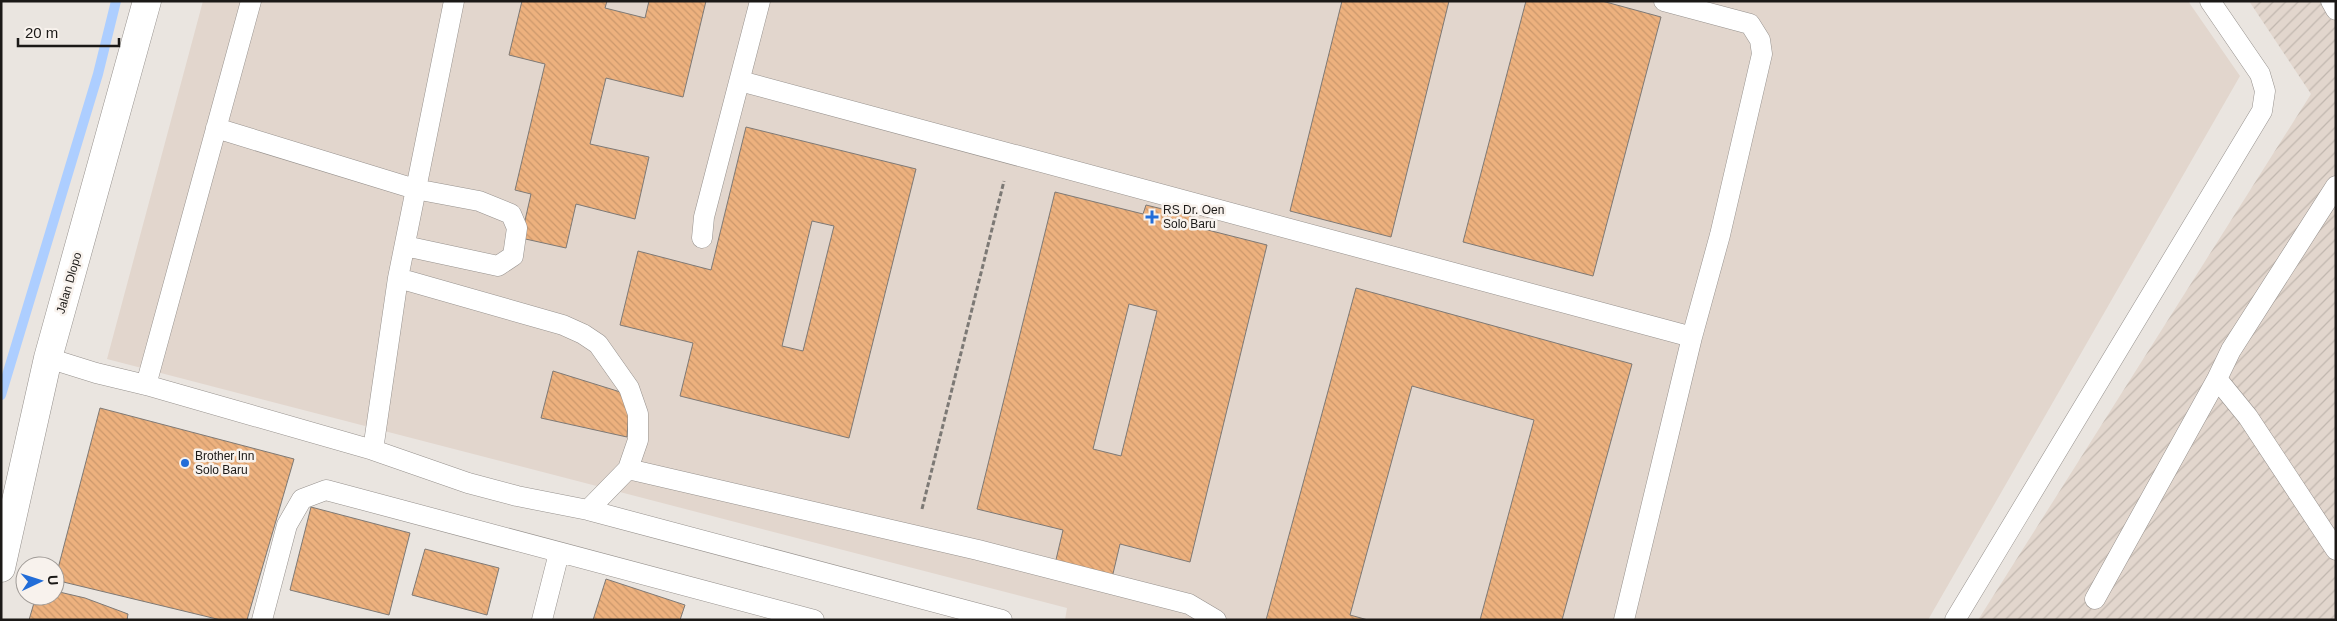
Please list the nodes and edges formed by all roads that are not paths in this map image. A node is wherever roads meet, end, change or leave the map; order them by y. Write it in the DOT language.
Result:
graph roads {
  1 [pos="147,1"];
  2 [pos="252,1"];
  3 [pos="454,1"];
  4 [pos="760,1"];
  5 [pos="1664,1"];
  6 [pos="2210,1"];
  7 [pos="2331,1"];
  8 [pos="2336,10"];
  9 [pos="740,81"];
  10 [pos="216,128"];
  11 [pos="2336,186"];
  12 [pos="415,189"];
  13 [pos="702,238"];
  14 [pos="405,246"];
  15 [pos="398,278"];
  16 [pos="1692,337"];
  17 [pos="48,358"];
  18 [pos="2217,379"];
  19 [pos="146,385"];
  20 [pos="372,450"];
  21 [pos="628,469"];
  22 [pos="588,510"];
  23 [pos="2336,550"];
  24 [pos="559,553"];
  25 [pos="1,568"];
  26 [pos="2095,599"];
  27 [pos="262,620"];
  28 [pos="542,620"];
  29 [pos="814,620"];
  30 [pos="1002,620"];
  31 [pos="1216,620"];
  32 [pos="1624,620"];
  33 [pos="1955,620"];
  1 -- 17 [label="street, Jalan Dlopo"];
  2 -- 10 [label="lane"];
  3 -- 12 [label="lane"];
  4 -- 9 [label="lane"];
  5 -- 16 [label="lane"];
  6 -- 33 [label="lane"];
  7 -- 8 [label="lane"];
  9 -- 13 [label="lane"];
  9 -- 16 [label="lane"];
  10 -- 12 [label="lane"];
  10 -- 19 [label="lane"];
  11 -- 18 [label="lane"];
  12 -- 14 [label="lane"];
  12 -- 14 [label="lane"];
  14 -- 15 [label="lane"];
  15 -- 20 [label="lane"];
  15 -- 21 [label="lane"];
  16 -- 32 [label="lane"];
  17 -- 19 [label="lane"];
  17 -- 25 [label="street, Jalan Dlopo"];
  18 -- 23 [label="lane"];
  18 -- 26 [label="lane"];
  19 -- 20 [label="lane"];
  20 -- 22 [label="lane"];
  21 -- 22 [label="lane"];
  21 -- 31 [label="lane"];
  22 -- 30 [label="lane"];
  24 -- 27 [label="lane"];
  24 -- 28 [label="lane"];
  24 -- 29 [label="lane"];
}
